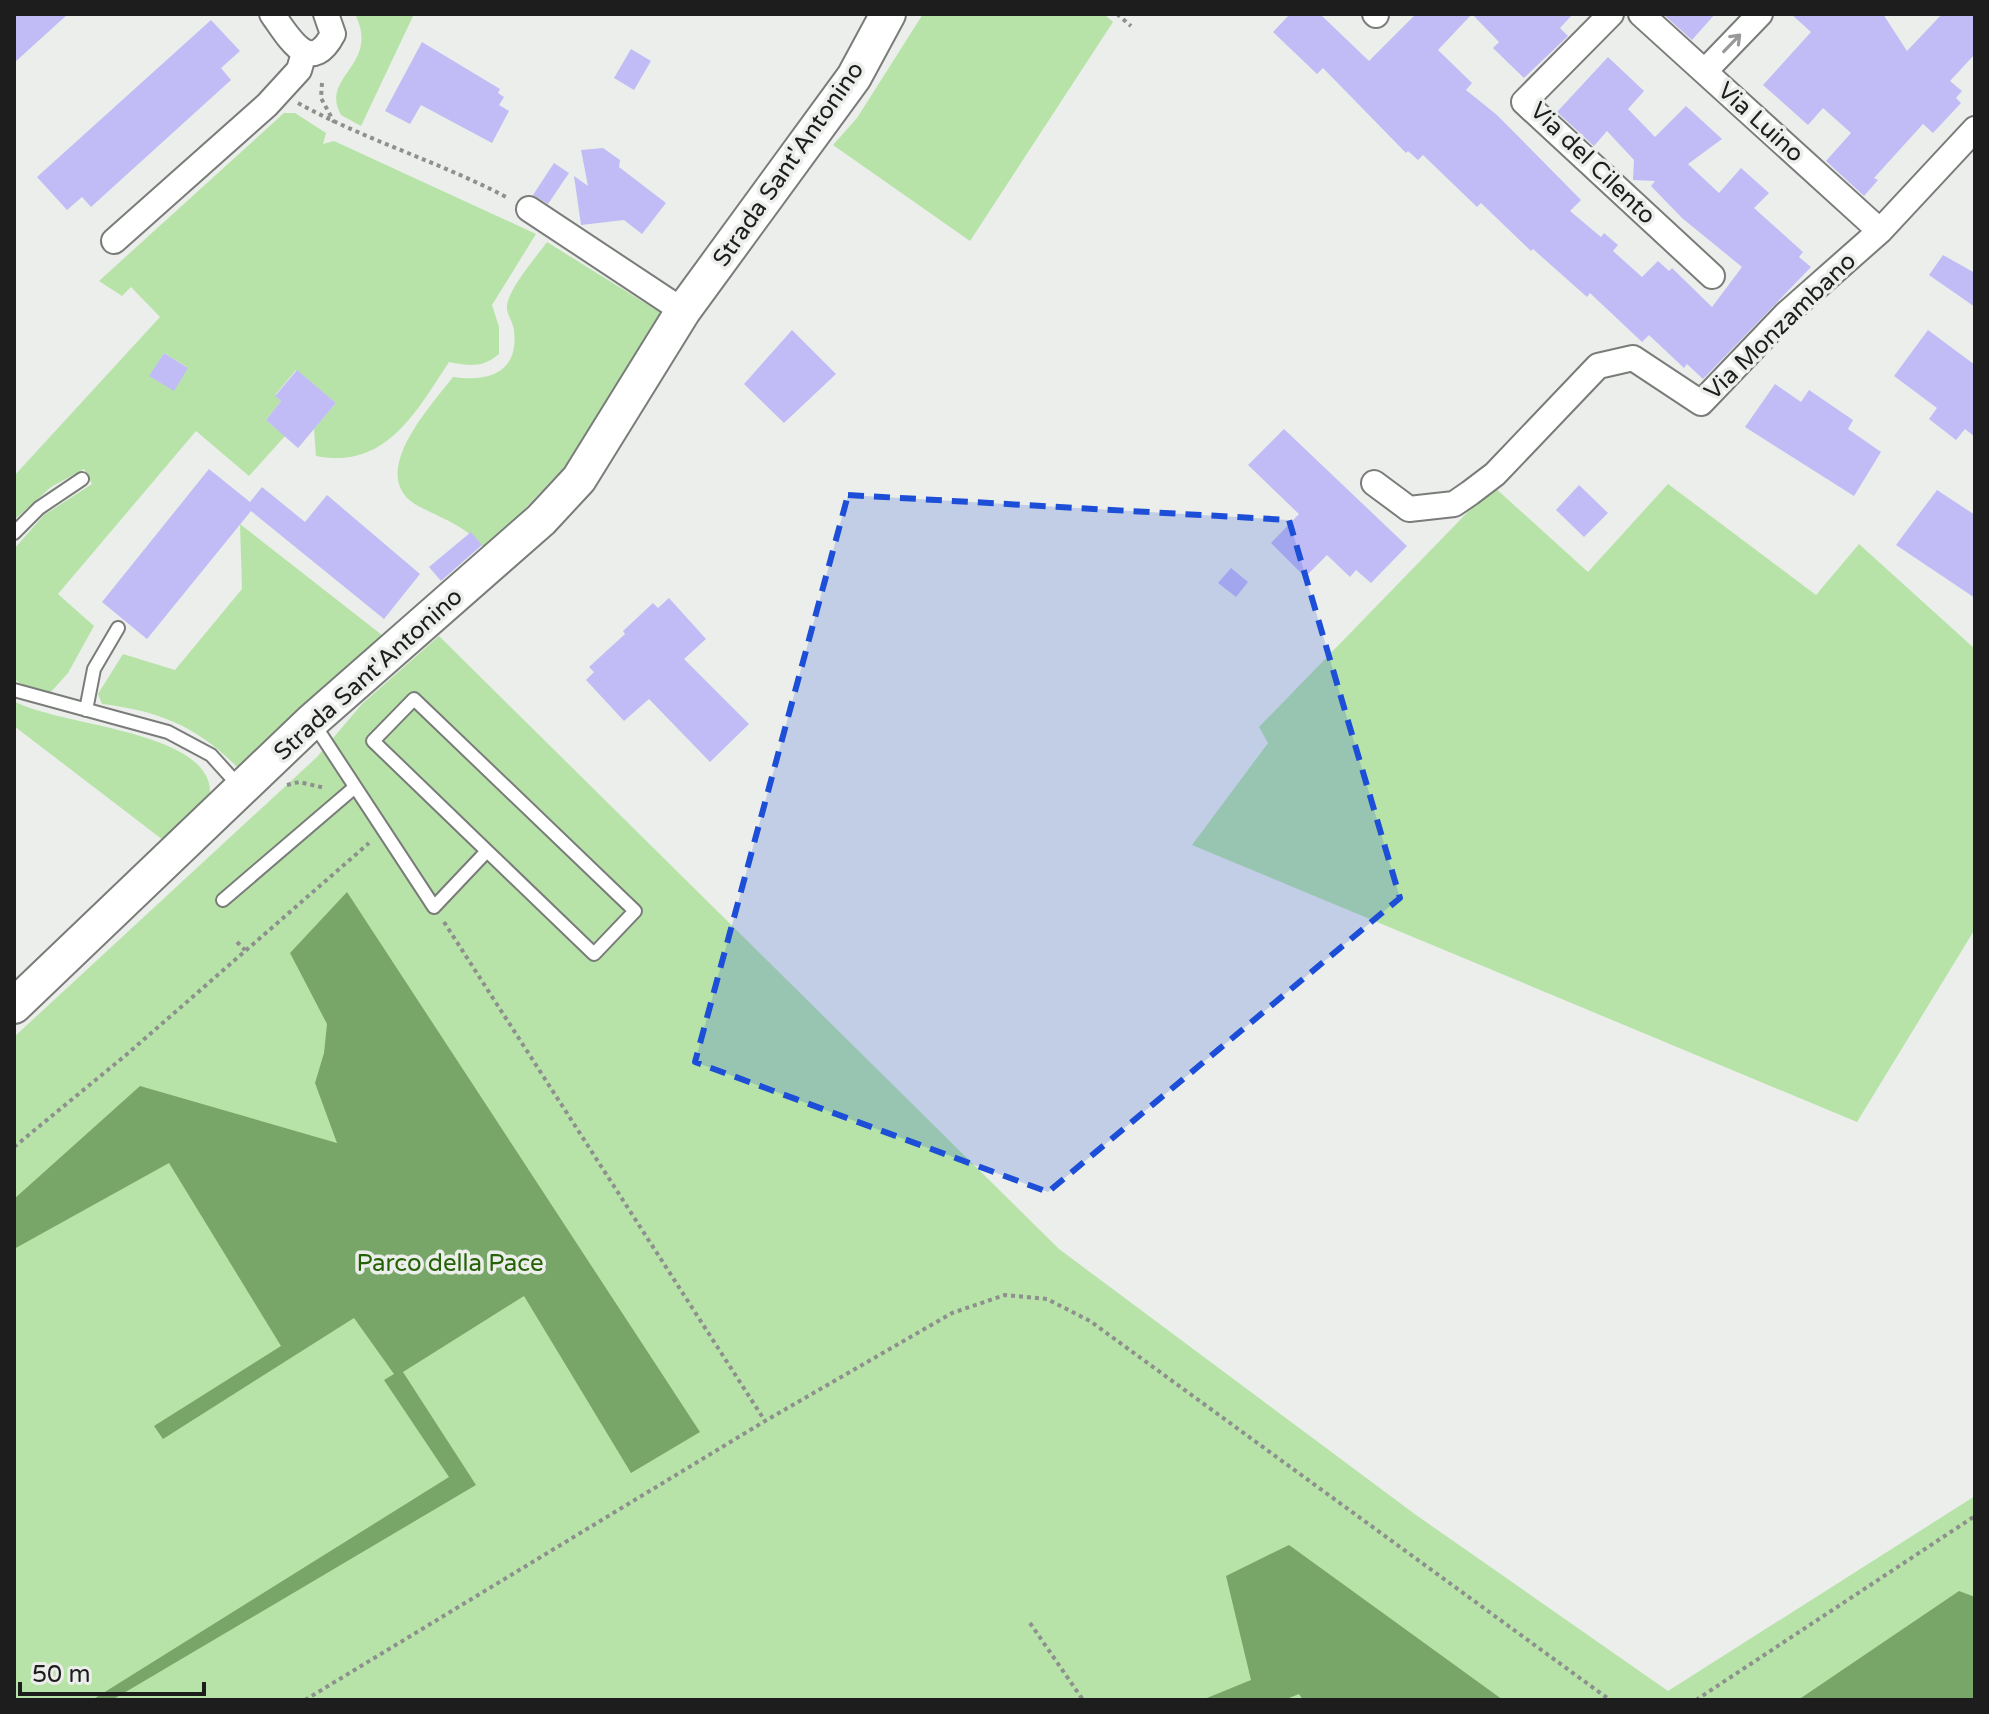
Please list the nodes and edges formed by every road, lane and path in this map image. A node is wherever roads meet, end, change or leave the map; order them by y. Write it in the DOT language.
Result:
graph roads {
  1 [pos="272,14"];
  2 [pos="326,14"];
  3 [pos="888,14"];
  4 [pos="1117,14"];
  5 [pos="1611,14"];
  6 [pos="1641,14"];
  7 [pos="1760,14"];
  8 [pos="1131,26"];
  9 [pos="304,53"];
  10 [pos="1705,71"];
  11 [pos="278,92"];
  12 [pos="1975,129"];
  13 [pos="529,209"];
  14 [pos="1880,231"];
  15 [pos="114,241"];
  16 [pos="1712,276"];
  17 [pos="683,311"];
  18 [pos="82,479"];
  19 [pos="1374,483"];
  20 [pos="14,533"];
  21 [pos="118,628"];
  22 [pos="14,690"];
  23 [pos="86,710"];
  24 [pos="312,721"];
  25 [pos="355,787"];
  26 [pos="241,788"];
  27 [pos="369,843"];
  28 [pos="487,851"];
  29 [pos="223,900"];
  30 [pos="434,907"];
  31 [pos="237,942"];
  32 [pos="245,950"];
  33 [pos="14,1006"];
  34 [pos="14,1147"];
  35 [pos="765,1421"];
  36 [pos="1975,1516"];
  37 [pos="1030,1623"];
  38 [pos="305,1700"];
  39 [pos="1083,1700"];
  40 [pos="1610,1700"];
  41 [pos="1696,1700"];
  1 -- 9 [label="street"];
  2 -- 9 [label="street"];
  3 -- 17 [label="main road, Strada Sant'Antonino"];
  4 -- 8 [label="path"];
  5 -- 16 [label="street, Via del Cilento"];
  6 -- 10 [label="street, Via Luino"];
  10 -- 7 [label="street, one-way"];
  9 -- 11 [label="street"];
  10 -- 14 [label="street, Via Luino"];
  11 -- 13 [label="path"];
  11 -- 15 [label="street"];
  12 -- 14 [label="street, Via Monzambano"];
  13 -- 17 [label="street"];
  14 -- 19 [label="street, Via Monzambano"];
  17 -- 24 [label="main road, Strada Sant'Antonino"];
  18 -- 20 [label="lane"];
  21 -- 23 [label="lane"];
  22 -- 23 [label="lane"];
  23 -- 26 [label="lane"];
  24 -- 25 [label="lane"];
  24 -- 26 [label="main road, Strada Sant'Antonino"];
  25 -- 29 [label="lane"];
  25 -- 30 [label="lane"];
  26 -- 33 [label="main road, Strada Sant'Antonino"];
  27 -- 32 [label="path"];
  28 -- 28 [label="lane"];
  28 -- 30 [label="lane"];
  30 -- 35 [label="path"];
  31 -- 32 [label="path"];
  32 -- 34 [label="path"];
  35 -- 38 [label="path"];
  35 -- 40 [label="path"];
  36 -- 41 [label="path"];
  37 -- 39 [label="path"];
}
